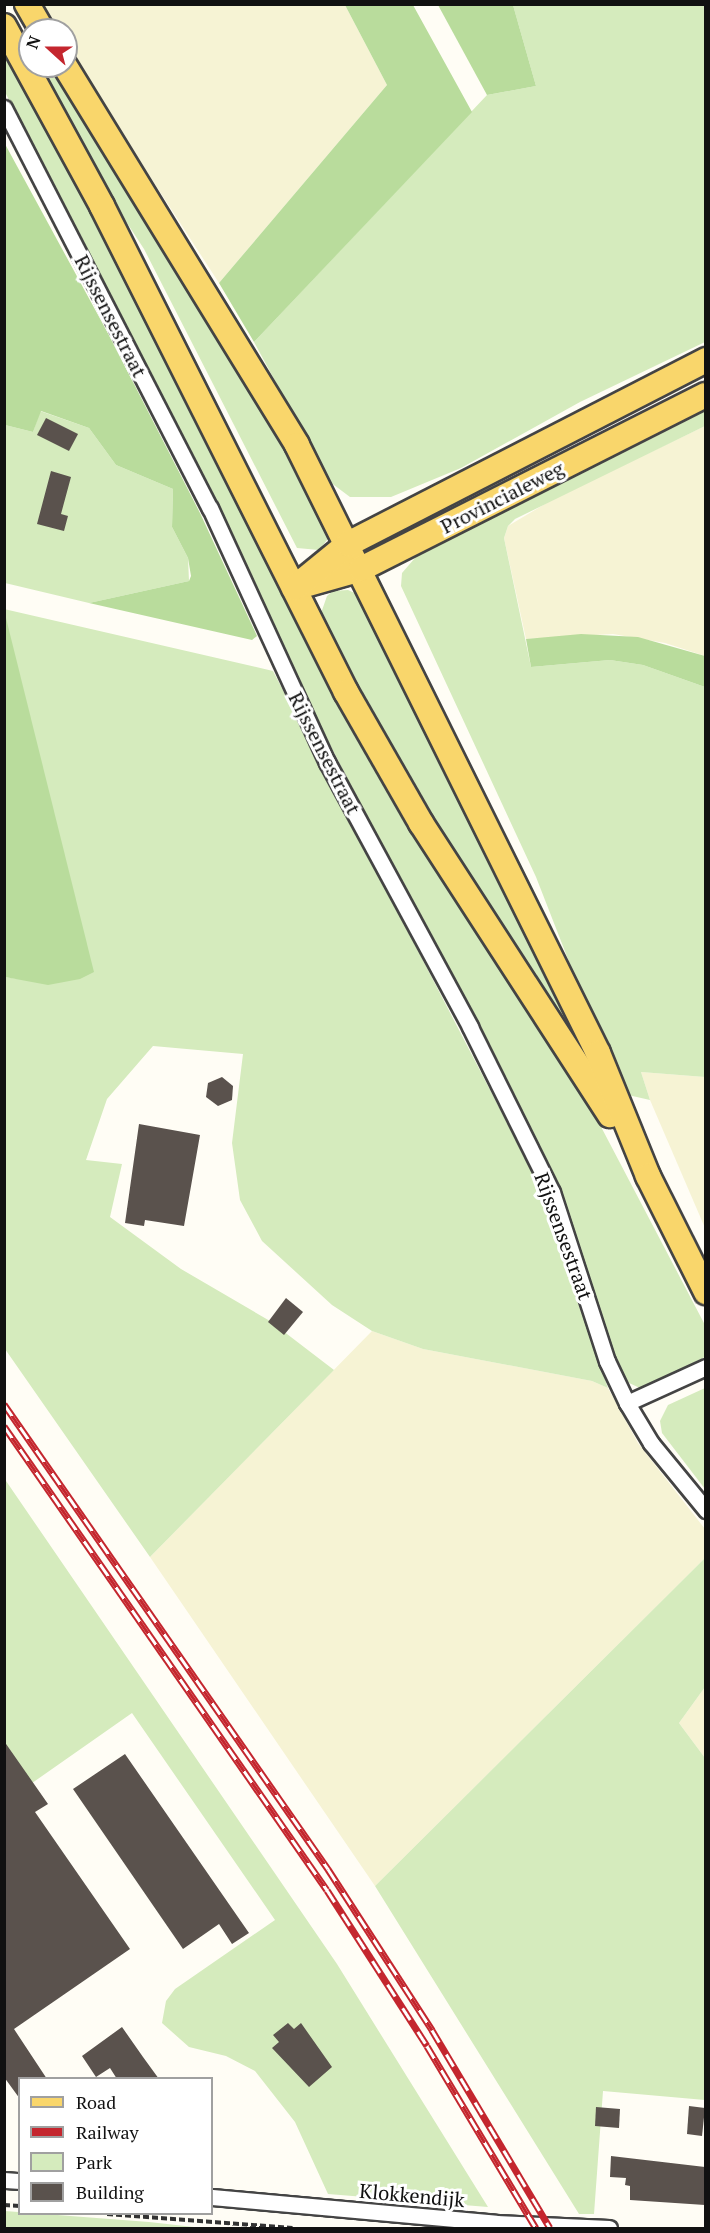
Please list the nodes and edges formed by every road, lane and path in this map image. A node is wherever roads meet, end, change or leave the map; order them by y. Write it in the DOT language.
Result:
graph roads {
  1 [pos="27,4"];
  2 [pos="35,18"];
  3 [pos="4,26"];
  4 [pos="72,78"];
  5 [pos="4,108"];
  6 [pos="705,360"];
  7 [pos="705,395"];
  8 [pos="348,544"];
  9 [pos="361,568"];
  10 [pos="294,588"];
  11 [pos="648,1176"];
  12 [pos="705,1292"];
  13 [pos="705,1367"];
  14 [pos="627,1403"];
  15 [pos="705,1510"];
  16 [pos="213,2197"];
  17 [pos="118,2215"];
  18 [pos="292,2229"];
  19 [pos="609,2229"];
  1 -- 2 [label="main road"];
  3 -- 10 [label="main road, Rijssensestraat"];
  4 -- 8 [label="main road, Rijssensestraat"];
  5 -- 14 [label="street, Rijssensestraat"];
  6 -- 8 [label="main road, Provincialeweg"];
  7 -- 9 [label="main road, Provincialeweg"];
  8 -- 9 [label="main road, Rijssensestraat"];
  8 -- 10 [label="main road"];
  9 -- 10 [label="main road, Provincialeweg"];
  9 -- 11 [label="main road, Rijssensestraat"];
  10 -- 11 [label="main road, Rijssensestraat"];
  11 -- 12 [label="main road, Rijssensestraat"];
  13 -- 14 [label="street"];
  14 -- 15 [label="street, Rijssensestraat"];
  16 -- 19 [label="street, Klokkendijk"];
  17 -- 18 [label="path"];
}
